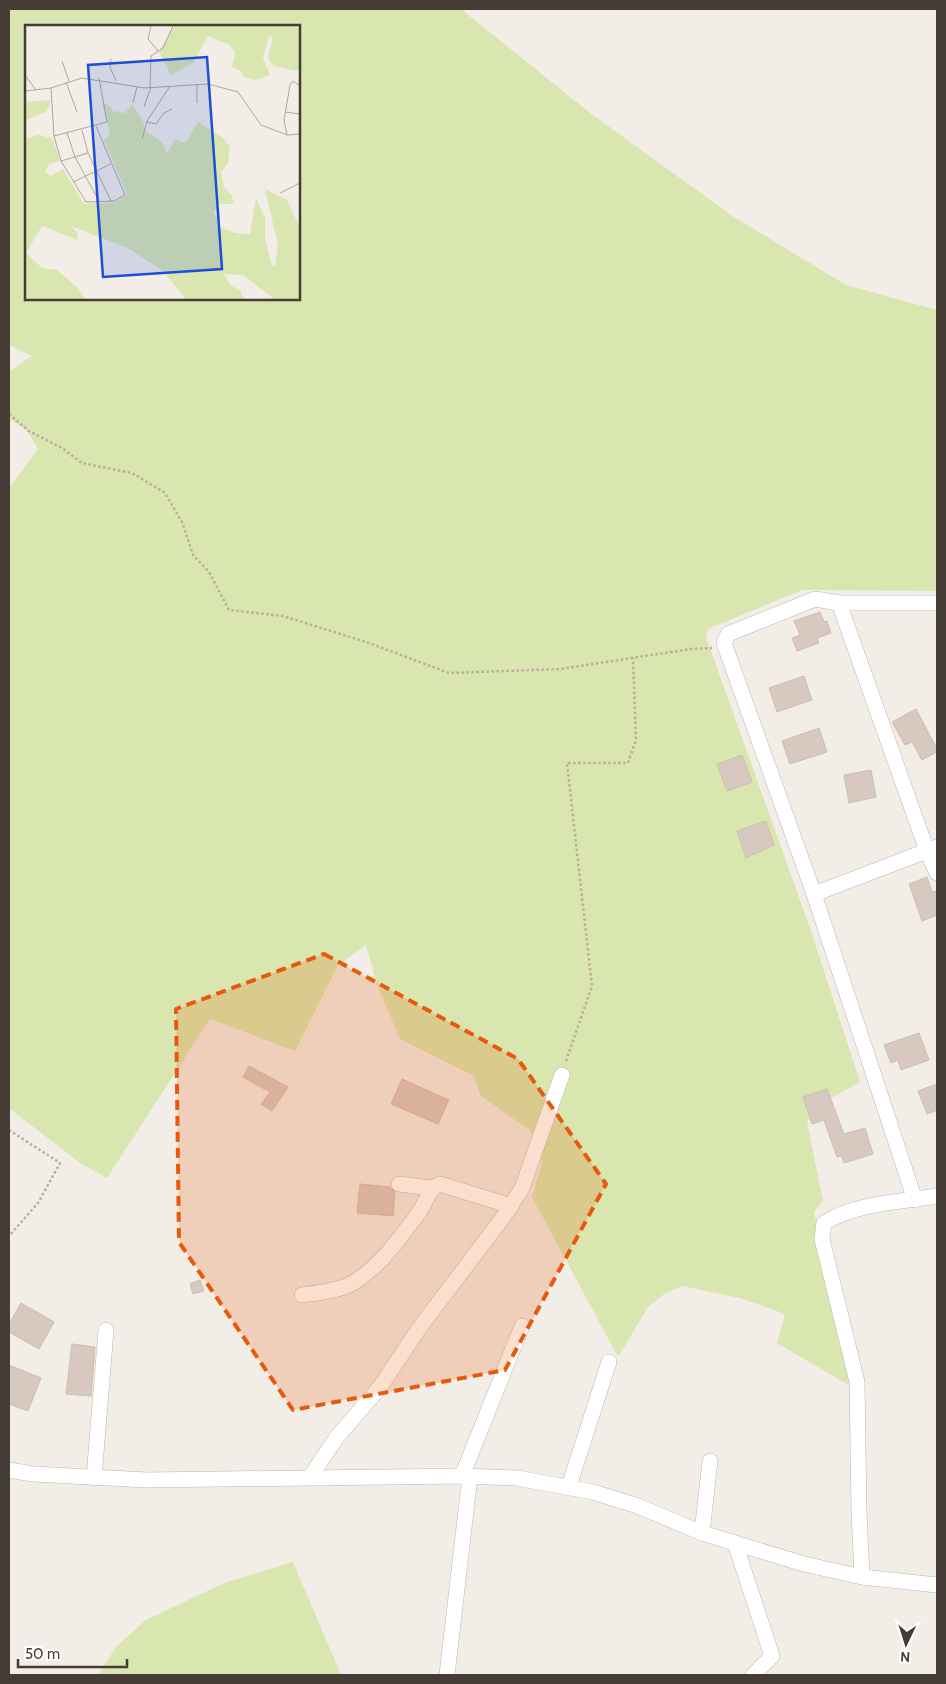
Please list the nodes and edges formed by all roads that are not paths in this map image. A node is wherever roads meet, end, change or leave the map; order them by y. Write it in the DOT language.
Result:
graph roads {
  1 [pos="839,603"];
  2 [pos="937,605"];
  3 [pos="932,849"];
  4 [pos="937,873"];
  5 [pos="814,894"];
  6 [pos="562,1075"];
  7 [pos="399,1184"];
  8 [pos="431,1188"];
  9 [pos="937,1196"];
  10 [pos="915,1200"];
  11 [pos="511,1206"];
  12 [pos="302,1295"];
  13 [pos="522,1326"];
  14 [pos="106,1330"];
  15 [pos="609,1362"];
  16 [pos="710,1461"];
  17 [pos="9,1470"];
  18 [pos="466,1476"];
  19 [pos="310,1477"];
  20 [pos="94,1478"];
  21 [pos="569,1486"];
  22 [pos="702,1533"];
  23 [pos="736,1543"];
  24 [pos="862,1576"];
  25 [pos="937,1584"];
  26 [pos="447,1675"];
  27 [pos="753,1675"];
  1 -- 2 [label="street"];
  1 -- 3 [label="street"];
  1 -- 5 [label="street"];
  3 -- 4 [label="street"];
  3 -- 5 [label="street"];
  5 -- 10 [label="street"];
  6 -- 11 [label="street"];
  7 -- 8 [label="street"];
  8 -- 11 [label="street"];
  8 -- 12 [label="street"];
  9 -- 10 [label="street"];
  10 -- 24 [label="street"];
  11 -- 19 [label="street"];
  13 -- 18 [label="street"];
  14 -- 20 [label="street"];
  15 -- 21 [label="street"];
  16 -- 22 [label="street"];
  17 -- 20 [label="street"];
  18 -- 19 [label="street"];
  18 -- 21 [label="street"];
  18 -- 26 [label="street"];
  19 -- 20 [label="street"];
  21 -- 22 [label="street"];
  22 -- 23 [label="street"];
  23 -- 24 [label="street"];
  23 -- 27 [label="street"];
  24 -- 25 [label="street"];
}
